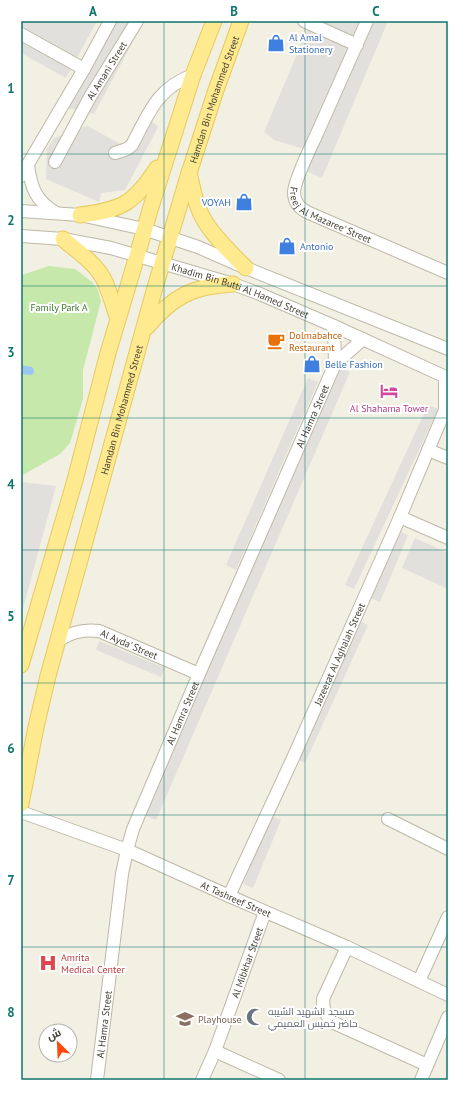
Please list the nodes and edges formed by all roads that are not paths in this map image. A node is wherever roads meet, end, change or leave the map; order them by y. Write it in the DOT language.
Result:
graph roads {
  1 [pos="110,21"];
  2 [pos="137,21"];
  3 [pos="214,21"];
  4 [pos="241,21"];
  5 [pos="304,21"];
  6 [pos="367,21"];
  7 [pos="21,34"];
  8 [pos="357,45"];
  9 [pos="84,69"];
  10 [pos="193,75"];
  11 [pos="90,97"];
  12 [pos="64,103"];
  13 [pos="168,152"];
  14 [pos="115,153"];
  15 [pos="55,162"];
  16 [pos="28,165"];
  17 [pos="189,174"];
  18 [pos="21,176"];
  19 [pos="21,211"];
  20 [pos="56,213"];
  21 [pos="80,215"];
  22 [pos="144,230"];
  23 [pos="21,236"];
  24 [pos="171,238"];
  25 [pos="63,239"];
  26 [pos="137,256"];
  27 [pos="163,264"];
  28 [pos="246,268"];
  29 [pos="448,273"];
  30 [pos="233,284"];
  31 [pos="118,320"];
  32 [pos="334,326"];
  33 [pos="143,332"];
  34 [pos="363,339"];
  35 [pos="448,349"];
  36 [pos="336,364"];
  37 [pos="446,378"];
  38 [pos="446,409"];
  39 [pos="428,450"];
  40 [pos="448,458"];
  41 [pos="400,517"];
  42 [pos="448,538"];
  43 [pos="58,640"];
  44 [pos="21,665"];
  45 [pos="199,674"];
  46 [pos="21,804"];
  47 [pos="21,812"];
  48 [pos="388,819"];
  49 [pos="448,849"];
  50 [pos="127,850"];
  51 [pos="229,896"];
  52 [pos="265,912"];
  53 [pos="447,923"];
  54 [pos="346,947"];
  55 [pos="419,981"];
  56 [pos="448,995"];
  57 [pos="448,1017"];
  58 [pos="215,1051"];
  59 [pos="427,1065"];
  60 [pos="97,1080"];
  61 [pos="202,1080"];
  62 [pos="279,1080"];
  63 [pos="421,1080"];
  1 -- 9 [label="street, Al Amani Street"];
  2 -- 11 [label="street, Al Amani Street"];
  3 -- 10 [label="main road"];
  4 -- 17 [label="main road, Hamdan Bin Mohammed Street"];
  5 -- 8 [label="street"];
  6 -- 8 [label="street, Freej Al Mazaree' Street"];
  7 -- 9 [label="street"];
  8 -- 29 [label="street, Freej Al Mazaree' Street"];
  9 -- 12 [label="street, Al Amani Street"];
  10 -- 13 [label="main road"];
  10 -- 14 [label="street"];
  11 -- 12 [label="street, Al Amani Street"];
  11 -- 15 [label="street"];
  12 -- 16 [label="street, Al Amani Street"];
  13 -- 21 [label="main road"];
  13 -- 22 [label="main road"];
  16 -- 18 [label="street, Al Amani Street"];
  16 -- 20 [label="street"];
  17 -- 24 [label="main road, Hamdan Bin Mohammed Street"];
  17 -- 28 [label="main road"];
  19 -- 20 [label="street"];
  20 -- 21 [label="street"];
  21 -- 22 [label="street"];
  22 -- 24 [label="street"];
  22 -- 26 [label="main road"];
  23 -- 25 [label="street, Khadim Bin Butti Al Hamed Street"];
  24 -- 27 [label="main road, Hamdan Bin Mohammed Street"];
  24 -- 28 [label="street"];
  25 -- 26 [label="street, Khadim Bin Butti Al Hamed Street"];
  25 -- 31 [label="main road"];
  26 -- 27 [label="street, Khadim Bin Butti Al Hamed Street"];
  26 -- 31 [label="main road"];
  27 -- 30 [label="street, Khadim Bin Butti Al Hamed Street"];
  27 -- 33 [label="main road, Hamdan Bin Mohammed Street"];
  28 -- 35 [label="street"];
  30 -- 32 [label="street, Khadim Bin Butti Al Hamed Street"];
  30 -- 33 [label="main road"];
  31 -- 44 [label="main road"];
  32 -- 34 [label="street, Khadim Bin Butti Al Hamed Street"];
  32 -- 36 [label="street, Al Hamra Street"];
  33 -- 43 [label="main road, Hamdan Bin Mohammed Street"];
  34 -- 36 [label="street, Al Hamra Street"];
  34 -- 37 [label="street, Khadim Bin Butti Al Hamed Street"];
  36 -- 45 [label="street, Al Hamra Street"];
  37 -- 38 [label="street, Jazeerat Al Aghalah Street"];
  38 -- 39 [label="street, Jazeerat Al Aghalah Street"];
  39 -- 40 [label="street"];
  39 -- 41 [label="street, Jazeerat Al Aghalah Street"];
  41 -- 42 [label="street"];
  41 -- 51 [label="street, Jazeerat Al Aghalah Street"];
  43 -- 45 [label="street, Al Ayda' Street"];
  43 -- 46 [label="main road, Hamdan Bin Mohammed Street"];
  45 -- 50 [label="street, Al Hamra Street"];
  47 -- 50 [label="street, At Tashreef Street"];
  48 -- 49 [label="street"];
  50 -- 51 [label="street, At Tashreef Street"];
  50 -- 60 [label="street, Al Hamra Street"];
  51 -- 52 [label="street, At Tashreef Street"];
  52 -- 54 [label="street, At Tashreef Street"];
  52 -- 58 [label="street, Al Mibkhar Street"];
  53 -- 55 [label="street"];
  54 -- 55 [label="street, At Tashreef Street"];
  54 -- 59 [label="street"];
  55 -- 56 [label="street, At Tashreef Street"];
  57 -- 59 [label="street"];
  58 -- 61 [label="street, Al Mibkhar Street"];
  58 -- 62 [label="street"];
  59 -- 63 [label="street"];
}
